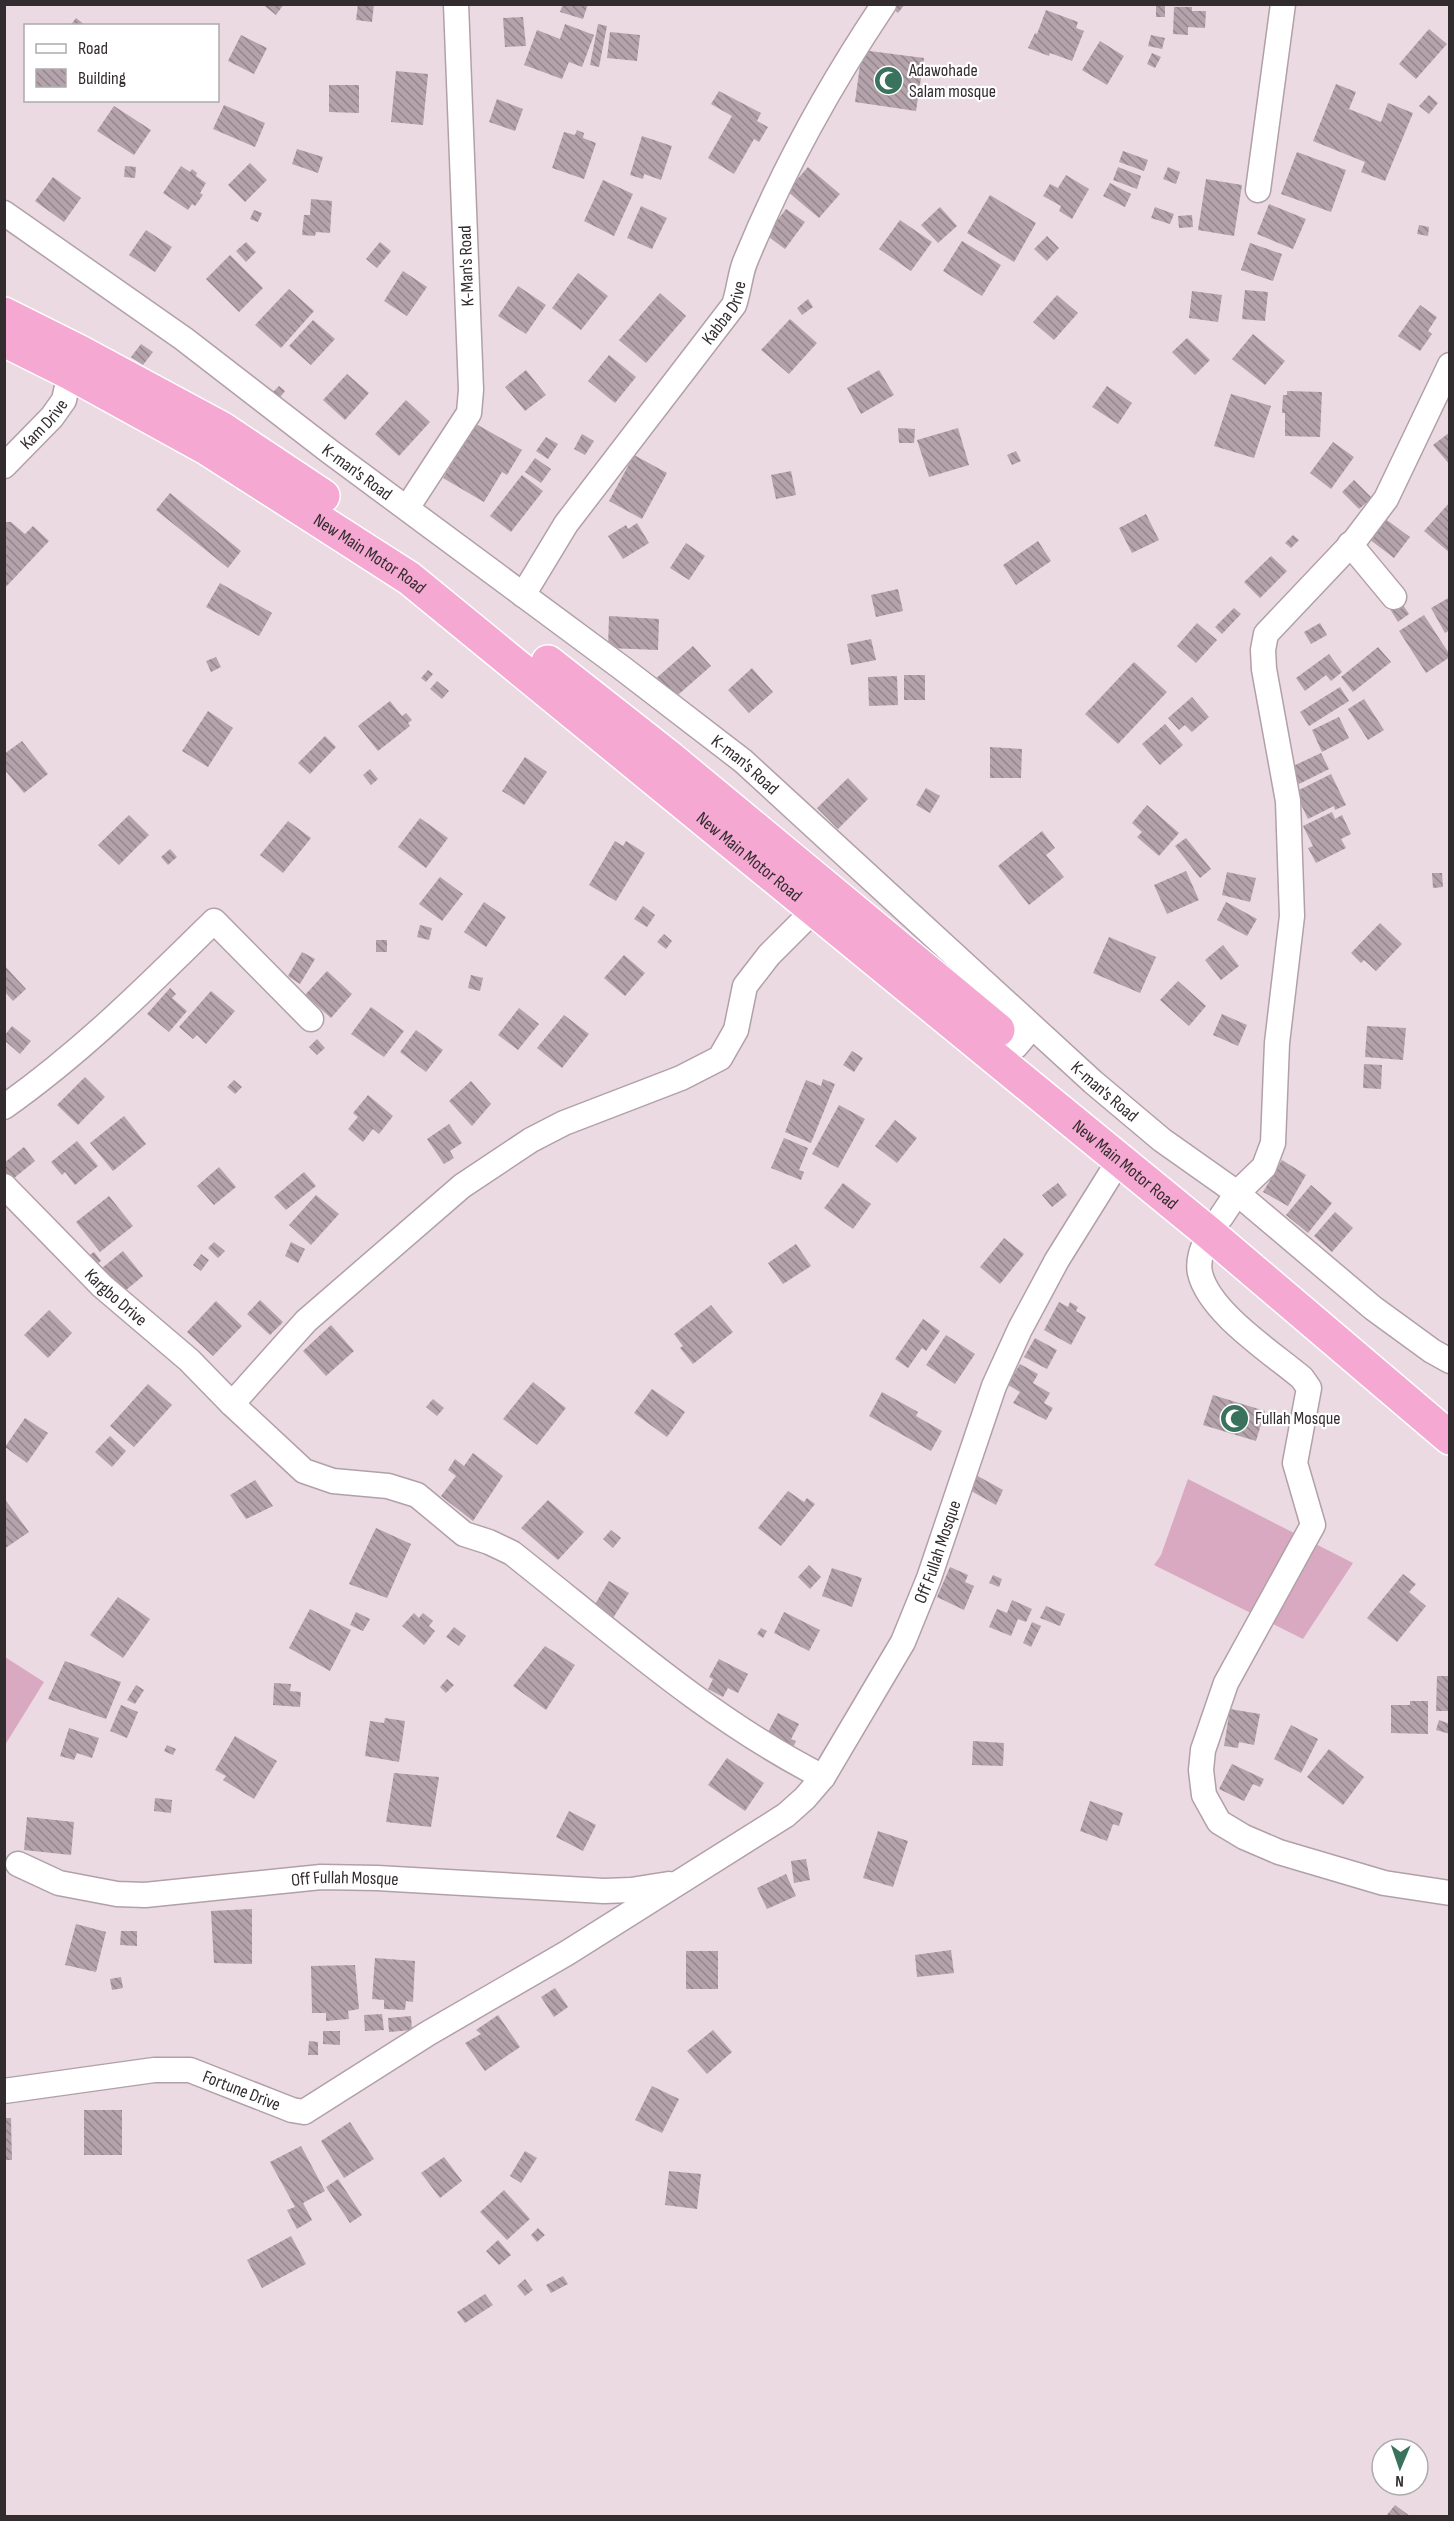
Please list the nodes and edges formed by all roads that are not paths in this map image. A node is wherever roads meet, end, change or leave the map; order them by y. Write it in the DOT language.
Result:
graph roads {
  1 [pos="456,4"];
  2 [pos="884,4"];
  3 [pos="1283,4"];
  4 [pos="1258,190"];
  5 [pos="4,213"];
  6 [pos="4,314"];
  7 [pos="4,340"];
  8 [pos="1449,365"];
  9 [pos="70,373"];
  10 [pos="4,466"];
  11 [pos="407,508"];
  12 [pos="1350,544"];
  13 [pos="523,595"];
  14 [pos="1394,597"];
  15 [pos="862,869"];
  16 [pos="824,902"];
  17 [pos="311,1019"];
  18 [pos="1024,1036"];
  19 [pos="4,1107"];
  20 [pos="1120,1159"];
  21 [pos="4,1186"];
  22 [pos="1222,1214"];
  23 [pos="1449,1361"];
  24 [pos="232,1404"];
  25 [pos="1449,1410"];
  26 [pos="1449,1438"];
  27 [pos="824,1777"];
  28 [pos="18,1864"];
  29 [pos="677,1883"];
  30 [pos="1449,1893"];
  31 [pos="4,2091"];
  32 [pos="292,2110"];
  1 -- 11 [label="street, K-Man's Road"];
  2 -- 13 [label="street, Kabba Drive"];
  3 -- 4 [label="street"];
  5 -- 11 [label="street, K-man's Road"];
  6 -- 16 [label="highway, New Main Motor Road"];
  7 -- 9 [label="highway, New Main Motor Road"];
  8 -- 12 [label="street"];
  9 -- 10 [label="street, Kam Drive"];
  9 -- 16 [label="highway, New Main Motor Road"];
  11 -- 13 [label="street, K-man's Road"];
  12 -- 14 [label="street"];
  12 -- 22 [label="street"];
  13 -- 15 [label="street, K-man's Road"];
  15 -- 16 [label="street"];
  15 -- 18 [label="street, K-man's Road"];
  16 -- 18 [label="highway, New Main Motor Road"];
  16 -- 20 [label="highway, New Main Motor Road"];
  16 -- 24 [label="street"];
  17 -- 19 [label="street"];
  18 -- 22 [label="highway, New Main Motor Road"];
  20 -- 22 [label="highway, New Main Motor Road"];
  20 -- 27 [label="street, Off Fullah Mosque"];
  21 -- 24 [label="street, Kargbo Drive"];
  22 -- 23 [label="street"];
  22 -- 25 [label="highway, New Main Motor Road"];
  22 -- 26 [label="highway, New Main Motor Road"];
  22 -- 30 [label="street"];
  24 -- 27 [label="street, Kargbo Drive"];
  27 -- 29 [label="street, Off Fullah Mosque"];
  28 -- 29 [label="street, Off Fullah Mosque"];
  29 -- 32 [label="street, Off Fullah Mosque"];
  31 -- 32 [label="street, Fortune Drive"];
}
